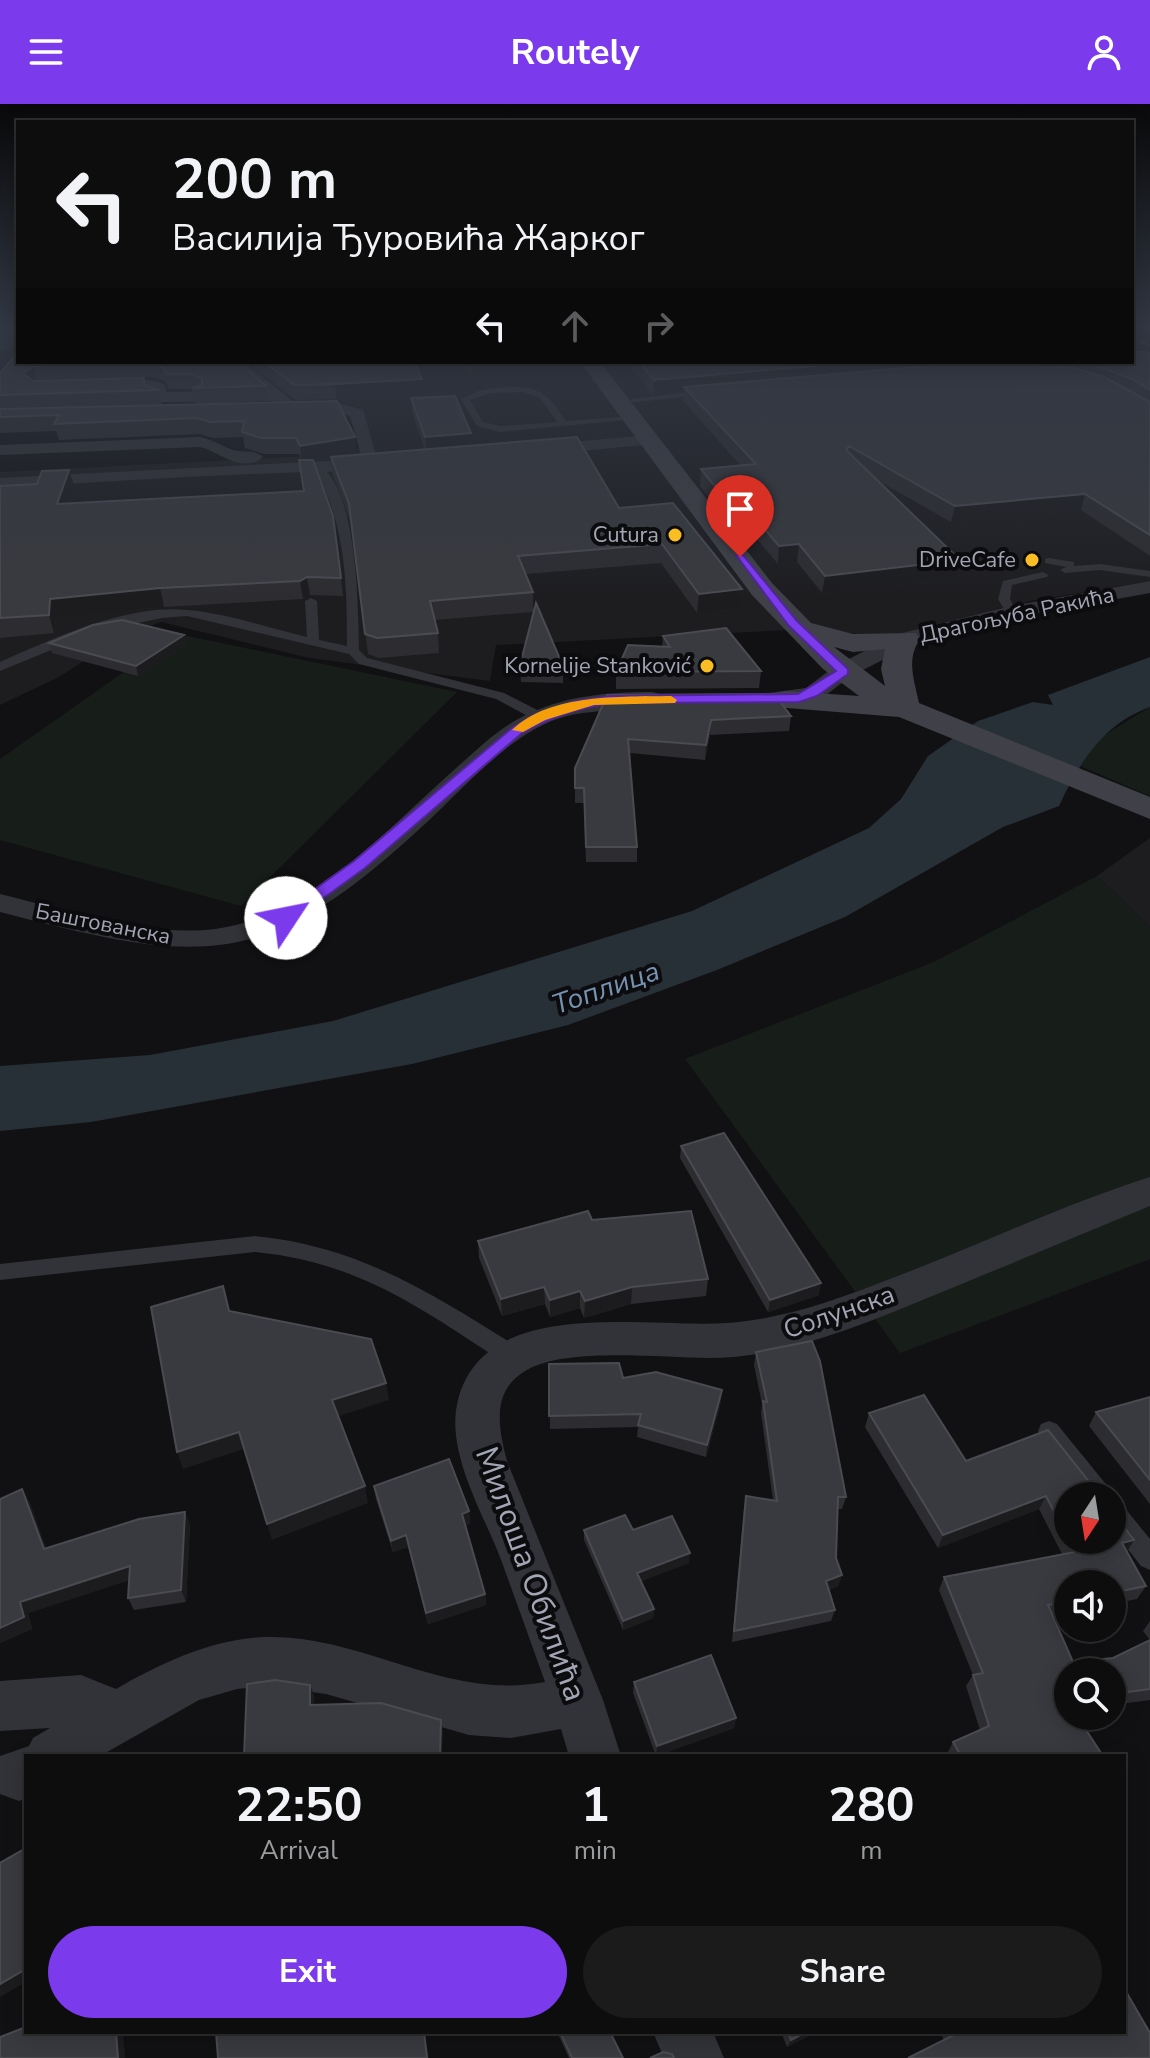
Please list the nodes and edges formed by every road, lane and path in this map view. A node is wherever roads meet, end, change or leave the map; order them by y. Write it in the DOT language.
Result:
graph roads {
  1 [pos="356,418"];
  2 [pos="475,418"];
  3 [pos="559,418"];
  4 [pos="589,418"];
  5 [pos="632,418"];
  6 [pos="563,424"];
  7 [pos="50,427"];
  8 [pos="649,440"];
  9 [pos="40,448"];
  10 [pos="0,450"];
  11 [pos="516,452"];
  12 [pos="369,459"];
  13 [pos="394,462"];
  14 [pos="348,466"];
  15 [pos="319,468"];
  16 [pos="0,483"];
  17 [pos="1060,565"];
  18 [pos="1150,574"];
  19 [pos="1010,579"];
  20 [pos="1150,587"];
  21 [pos="311,601"];
  22 [pos="1011,612"];
  23 [pos="797,628"];
  24 [pos="313,642"];
  25 [pos="903,642"];
  26 [pos="353,651"];
  27 [pos="0,667"];
  28 [pos="843,671"];
  29 [pos="679,700"];
  30 [pos="736,700"];
  31 [pos="786,700"];
  32 [pos="909,710"];
  33 [pos="540,717"];
  34 [pos="1150,809"];
  35 [pos="0,903"];
  36 [pos="1150,1191"];
  37 [pos="0,1272"];
  38 [pos="511,1355"];
  39 [pos="1049,1431"];
  40 [pos="1090,1482"];
  41 [pos="1126,1528"];
  42 [pos="1150,1558"];
  43 [pos="578,1700"];
  44 [pos="0,1706"];
  45 [pos="121,1716"];
  46 [pos="55,1754"];
  47 [pos="594,1754"];
  48 [pos="684,2034"];
  49 [pos="694,2058"];
  1 -- 12 [label="street"];
  2 -- 6 [label="lane"];
  3 -- 6 [label="lane"];
  4 -- 6 [label="lane"];
  5 -- 8 [label="main road"];
  7 -- 9 [label="street"];
  8 -- 11 [label="street"];
  8 -- 23 [label="main road"];
  9 -- 10 [label="street"];
  9 -- 12 [label="street"];
  12 -- 14 [label="street"];
  13 -- 14 [label="street"];
  14 -- 15 [label="street"];
  15 -- 16 [label="street"];
  15 -- 26 [label="lane"];
  17 -- 18 [label="lane"];
  19 -- 19 [label="lane"];
  19 -- 22 [label="lane"];
  20 -- 22 [label="street, Драгољуба Ракића"];
  21 -- 24 [label="lane"];
  22 -- 25 [label="street, Драгољуба Ракића"];
  23 -- 25 [label="main road"];
  23 -- 28 [label="main road"];
  24 -- 26 [label="lane"];
  24 -- 27 [label="lane"];
  25 -- 28 [label="street, Драгољуба Ракића"];
  25 -- 32 [label="main road"];
  26 -- 33 [label="lane"];
  28 -- 31 [label="street"];
  28 -- 32 [label="main road"];
  29 -- 33 [label="street, Баштованска"];
  30 -- 31 [label="street"];
  31 -- 32 [label="main road"];
  32 -- 34 [label="main road"];
  33 -- 35 [label="street, Баштованска"];
  36 -- 38 [label="street, Солунска"];
  37 -- 38 [label="lane"];
  38 -- 43 [label="street, Милоша Обилића"];
  39 -- 40 [label="lane"];
  41 -- 42 [label="lane"];
  43 -- 45 [label="street"];
  43 -- 47 [label="street, Милоша Обилића"];
  44 -- 45 [label="street"];
  45 -- 46 [label="street"];
  48 -- 49 [label="street"];
}
